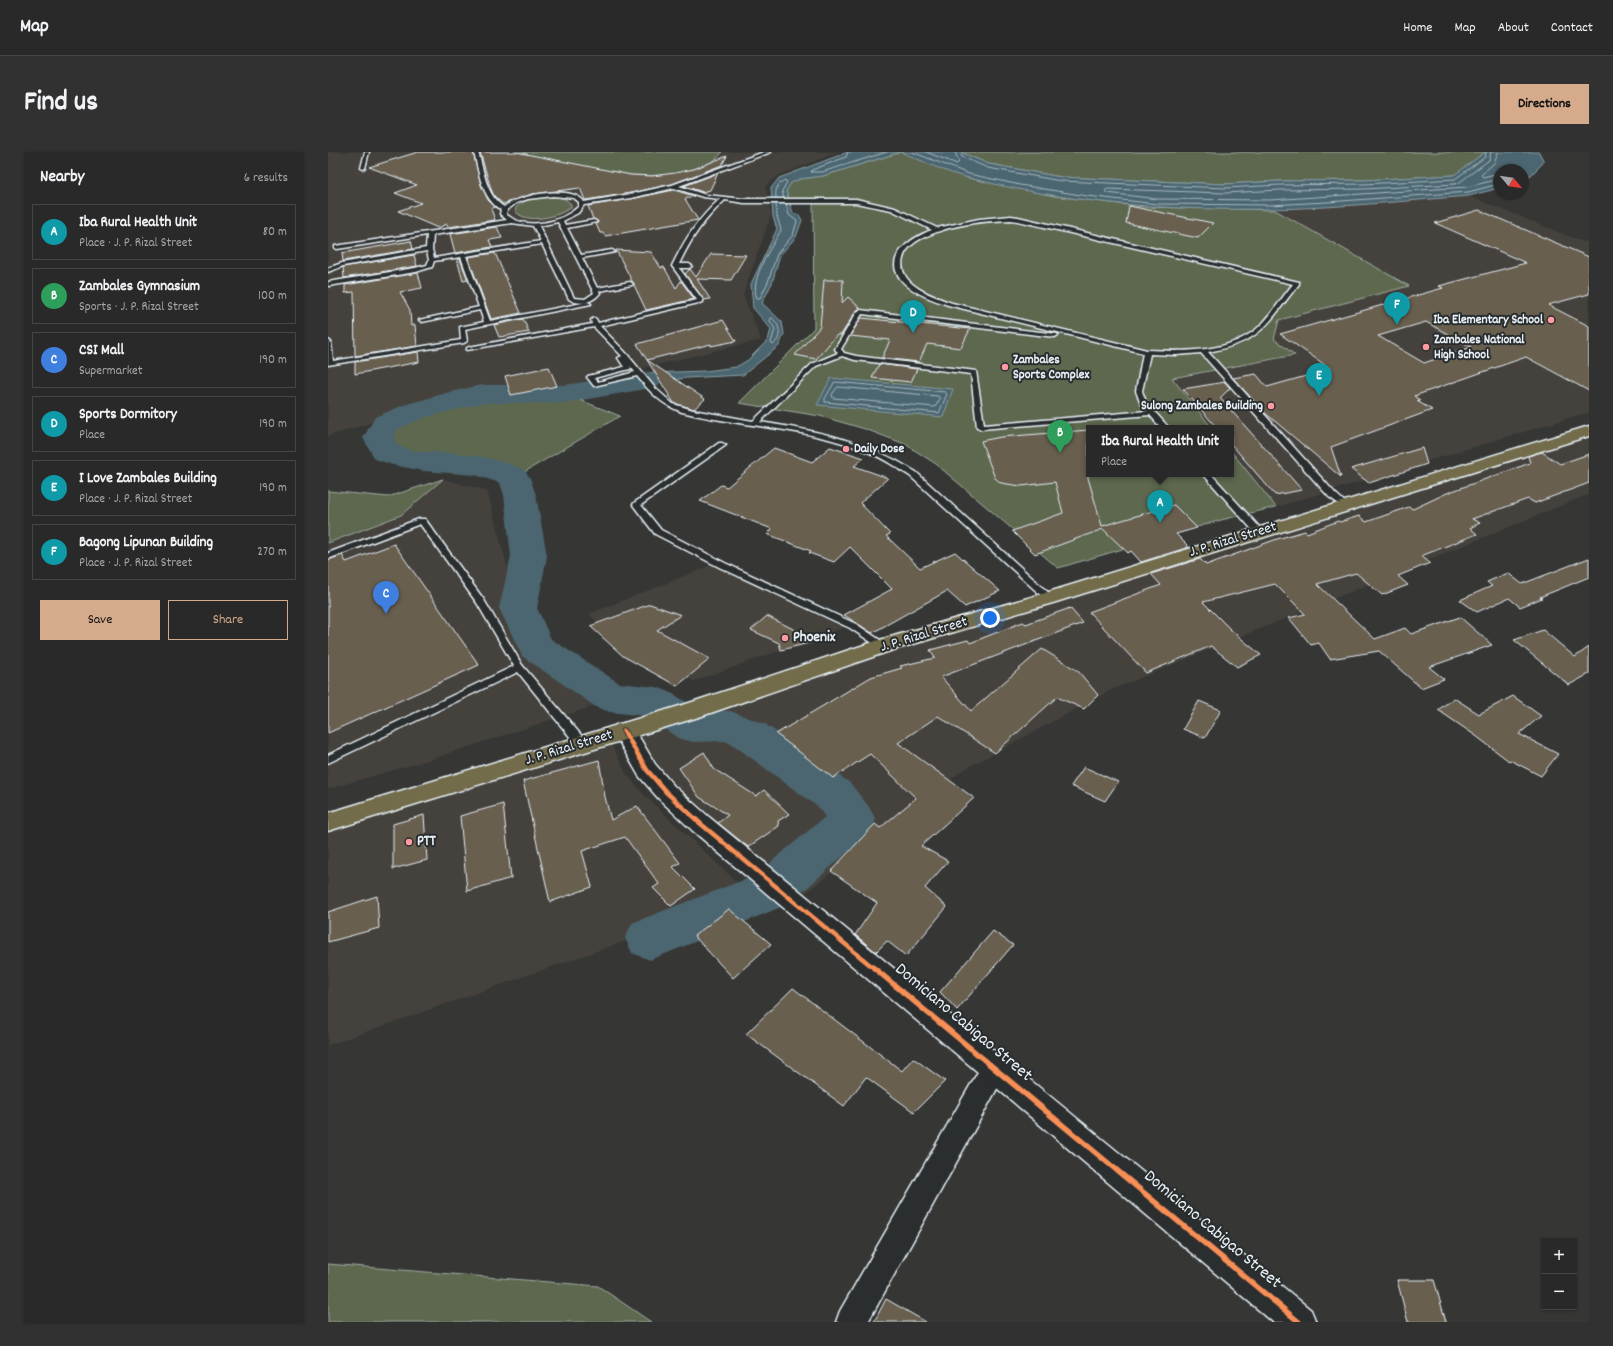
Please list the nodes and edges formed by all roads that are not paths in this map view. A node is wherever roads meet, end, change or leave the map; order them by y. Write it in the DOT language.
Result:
graph roads {
  1 [pos="367,152"];
  2 [pos="769,152"];
  3 [pos="744,153"];
  4 [pos="475,154"];
  5 [pos="734,165"];
  6 [pos="363,168"];
  7 [pos="674,186"];
  8 [pos="485,187"];
  9 [pos="478,190"];
  10 [pos="636,194"];
  11 [pos="723,199"];
  12 [pos="640,202"];
  13 [pos="582,204"];
  14 [pos="504,209"];
  15 [pos="560,220"];
  16 [pos="513,221"];
  17 [pos="594,222"];
  18 [pos="535,224"];
  19 [pos="564,227"];
  20 [pos="936,230"];
  21 [pos="430,234"];
  22 [pos="544,242"];
  23 [pos="337,247"];
  24 [pos="429,249"];
  25 [pos="612,252"];
  26 [pos="463,255"];
  27 [pos="579,257"];
  28 [pos="432,260"];
  29 [pos="675,266"];
  30 [pos="689,266"];
  31 [pos="328,270"];
  32 [pos="328,284"];
  33 [pos="630,284"];
  34 [pos="596,290"];
  35 [pos="588,304"];
  36 [pos="482,308"];
  37 [pos="422,320"];
  38 [pos="488,323"];
  39 [pos="595,323"];
  40 [pos="1098,340"];
  41 [pos="328,342"];
  42 [pos="469,349"];
  43 [pos="1203,351"];
  44 [pos="621,352"];
  45 [pos="1147,352"];
  46 [pos="842,354"];
  47 [pos="640,374"];
  48 [pos="1152,413"];
  49 [pos="754,424"];
  50 [pos="1162,425"];
  51 [pos="1589,431"];
  52 [pos="722,445"];
  53 [pos="1210,477"];
  54 [pos="1345,506"];
  55 [pos="1259,532"];
  56 [pos="328,556"];
  57 [pos="1049,598"];
  58 [pos="884,646"];
  59 [pos="519,667"];
  60 [pos="624,731"];
  61 [pos="582,744"];
  62 [pos="328,759"];
  63 [pos="328,822"];
  64 [pos="995,1067"];
  65 [pos="851,1322"];
  66 [pos="1299,1322"];
  1 -- 6 [label="lane"];
  2 -- 5 [label="lane"];
  3 -- 5 [label="lane"];
  4 -- 8 [label="lane"];
  5 -- 7 [label="lane"];
  7 -- 10 [label="lane"];
  7 -- 11 [label="lane"];
  8 -- 9 [label="lane"];
  8 -- 14 [label="lane"];
  10 -- 12 [label="lane"];
  10 -- 13 [label="lane"];
  11 -- 20 [label="lane"];
  11 -- 29 [label="lane"];
  13 -- 14 [label="lane"];
  13 -- 15 [label="lane"];
  14 -- 16 [label="lane"];
  15 -- 18 [label="lane"];
  15 -- 19 [label="lane"];
  16 -- 18 [label="lane"];
  16 -- 21 [label="lane"];
  17 -- 19 [label="lane"];
  18 -- 22 [label="lane"];
  19 -- 27 [label="lane"];
  20 -- 40 [label="lane"];
  20 -- 43 [label="lane"];
  21 -- 23 [label="lane"];
  21 -- 24 [label="lane"];
  22 -- 26 [label="lane"];
  22 -- 35 [label="lane"];
  24 -- 28 [label="lane"];
  24 -- 31 [label="lane"];
  25 -- 27 [label="lane"];
  26 -- 28 [label="lane"];
  26 -- 36 [label="lane"];
  27 -- 34 [label="lane"];
  28 -- 32 [label="lane"];
  29 -- 30 [label="lane"];
  29 -- 39 [label="lane"];
  33 -- 34 [label="lane"];
  34 -- 35 [label="lane"];
  35 -- 38 [label="lane"];
  36 -- 37 [label="lane"];
  36 -- 38 [label="lane"];
  38 -- 41 [label="lane"];
  39 -- 42 [label="lane"];
  39 -- 44 [label="lane"];
  40 -- 45 [label="lane"];
  40 -- 46 [label="lane"];
  43 -- 45 [label="lane"];
  43 -- 54 [label="lane"];
  44 -- 47 [label="lane"];
  44 -- 47 [label="lane"];
  45 -- 48 [label="lane"];
  46 -- 48 [label="lane"];
  46 -- 49 [label="lane"];
  47 -- 49 [label="lane"];
  48 -- 50 [label="lane"];
  49 -- 57 [label="lane"];
  51 -- 54 [label="main road, J. P. Rizal Street"];
  52 -- 58 [label="lane"];
  53 -- 55 [label="lane"];
  54 -- 55 [label="main road, J. P. Rizal Street"];
  55 -- 57 [label="main road, J. P. Rizal Street"];
  56 -- 59 [label="lane"];
  57 -- 58 [label="main road, J. P. Rizal Street"];
  58 -- 60 [label="main road, J. P. Rizal Street"];
  59 -- 61 [label="lane"];
  59 -- 62 [label="lane"];
  60 -- 61 [label="main road, J. P. Rizal Street"];
  60 -- 64 [label="street, Domiciano Cabigao Street"];
  61 -- 63 [label="main road, J. P. Rizal Street"];
  64 -- 65 [label="street"];
  64 -- 66 [label="street, Domiciano Cabigao Street"];
}
